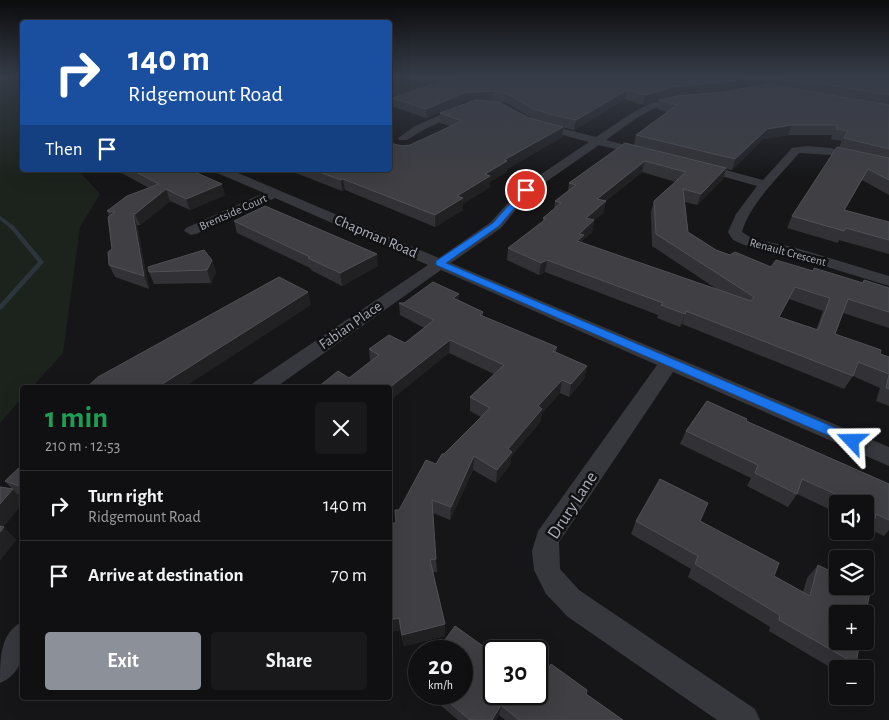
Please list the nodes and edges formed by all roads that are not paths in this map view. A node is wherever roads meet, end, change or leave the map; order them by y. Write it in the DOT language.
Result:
graph roads {
  1 [pos="461,111"];
  2 [pos="642,111"];
  3 [pos="528,122"];
  4 [pos="403,138"];
  5 [pos="598,141"];
  6 [pos="655,156"];
  7 [pos="692,166"];
  8 [pos="889,166"];
  9 [pos="226,172"];
  10 [pos="766,185"];
  11 [pos="275,193"];
  12 [pos="191,231"];
  13 [pos="440,263"];
  14 [pos="889,281"];
  15 [pos="669,363"];
  16 [pos="264,385"];
  17 [pos="889,456"];
  18 [pos="20,639"];
  19 [pos="0,668"];
  20 [pos="744,720"];
  1 -- 4 [label="street"];
  2 -- 5 [label="street"];
  3 -- 5 [label="street"];
  5 -- 6 [label="street"];
  5 -- 13 [label="street"];
  7 -- 10 [label="street"];
  8 -- 10 [label="street, Renault Crescent"];
  9 -- 11 [label="street, Chapman Road"];
  10 -- 14 [label="street, Renault Crescent"];
  11 -- 12 [label="street, Brentside Court"];
  11 -- 13 [label="street, Chapman Road"];
  13 -- 15 [label="street, Chapman Road"];
  13 -- 16 [label="street, Fabian Place"];
  15 -- 17 [label="street, Chapman Road"];
  15 -- 20 [label="street, Drury Lane"];
  18 -- 19 [label="street"];
}
